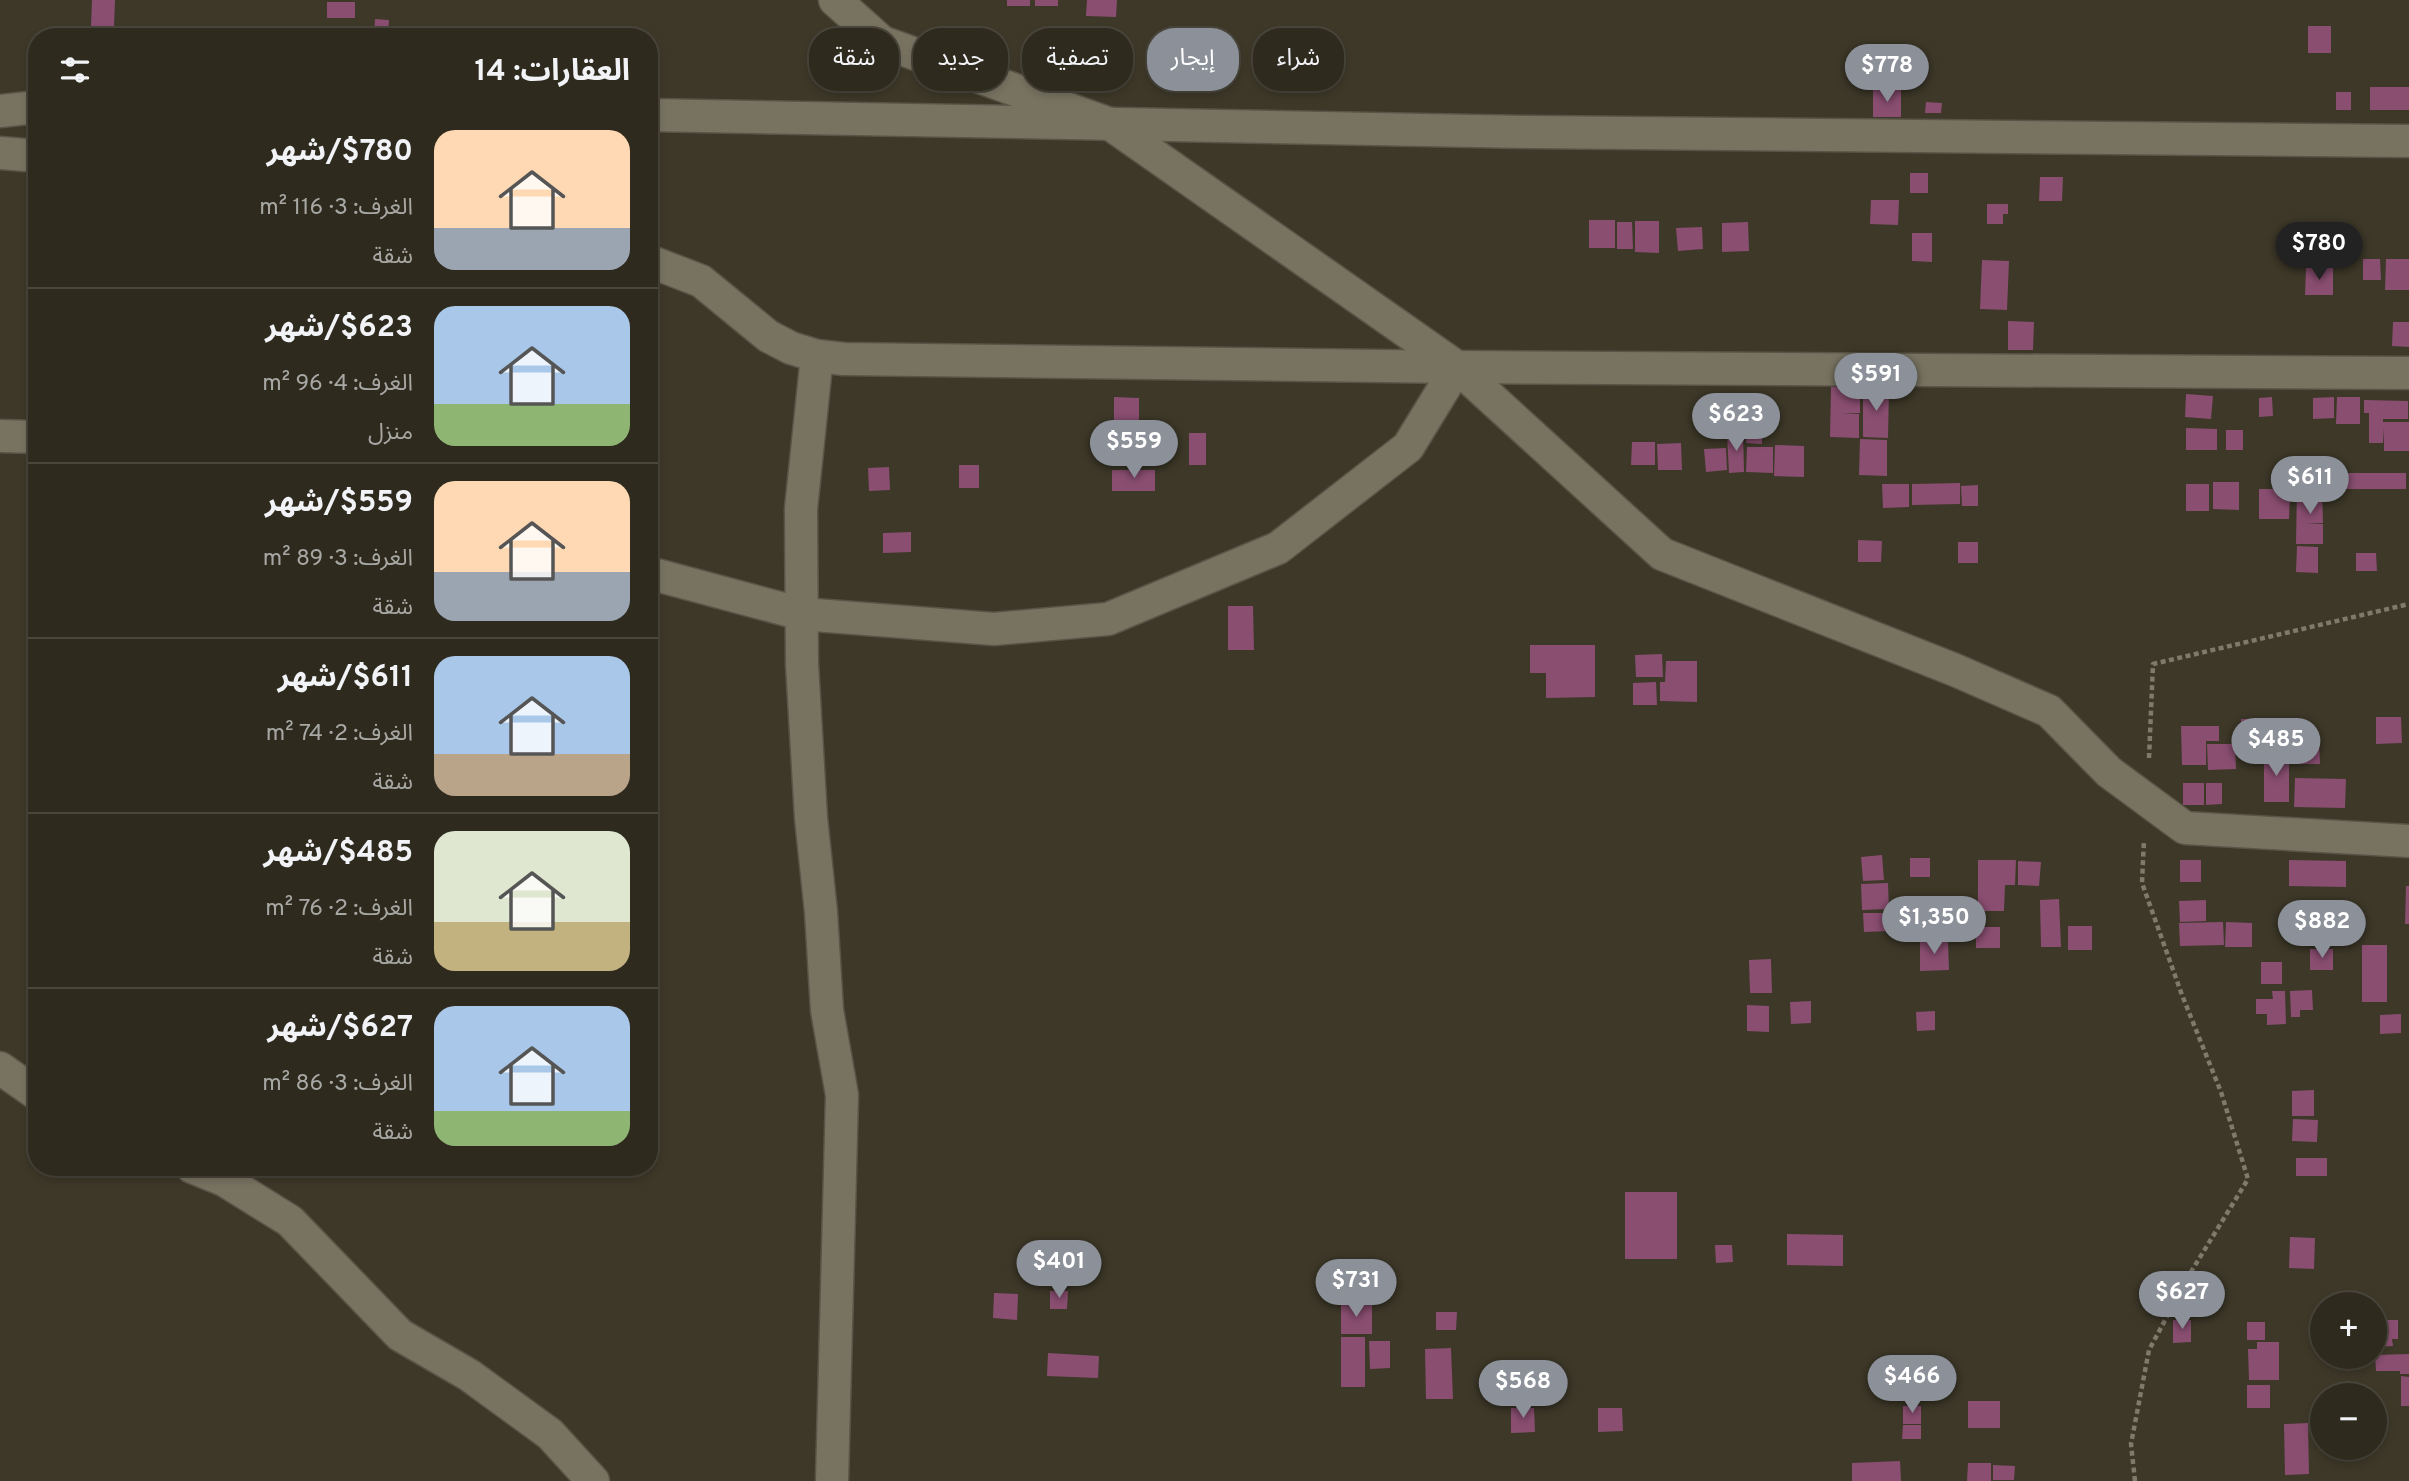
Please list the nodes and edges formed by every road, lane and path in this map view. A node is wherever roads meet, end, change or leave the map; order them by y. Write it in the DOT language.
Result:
graph roads {
  1 [pos="835,0"];
  2 [pos="28,108"];
  3 [pos="0,111"];
  4 [pos="658,114"];
  5 [pos="1110,124"];
  6 [pos="2409,141"];
  7 [pos="0,153"];
  8 [pos="28,155"];
  9 [pos="658,264"];
  10 [pos="817,356"];
  11 [pos="1457,367"];
  12 [pos="2409,373"];
  13 [pos="0,436"];
  14 [pos="28,437"];
  15 [pos="658,575"];
  16 [pos="2409,604"];
  17 [pos="802,614"];
  18 [pos="2148,763"];
  19 [pos="2145,834"];
  20 [pos="2409,841"];
  21 [pos="0,1068"];
  22 [pos="28,1088"];
  23 [pos="215,1176"];
  24 [pos="593,1481"];
  25 [pos="832,1481"];
  26 [pos="2135,1481"];
  1 -- 5 [label="street"];
  2 -- 3 [label="street"];
  4 -- 5 [label="street"];
  5 -- 6 [label="street"];
  5 -- 11 [label="street"];
  7 -- 8 [label="street"];
  9 -- 10 [label="street"];
  10 -- 11 [label="street"];
  10 -- 17 [label="street"];
  11 -- 12 [label="street"];
  11 -- 17 [label="street"];
  11 -- 20 [label="street"];
  13 -- 14 [label="street"];
  15 -- 17 [label="street"];
  16 -- 18 [label="path"];
  17 -- 25 [label="street"];
  19 -- 26 [label="path"];
  21 -- 22 [label="street"];
  23 -- 24 [label="street"];
}
